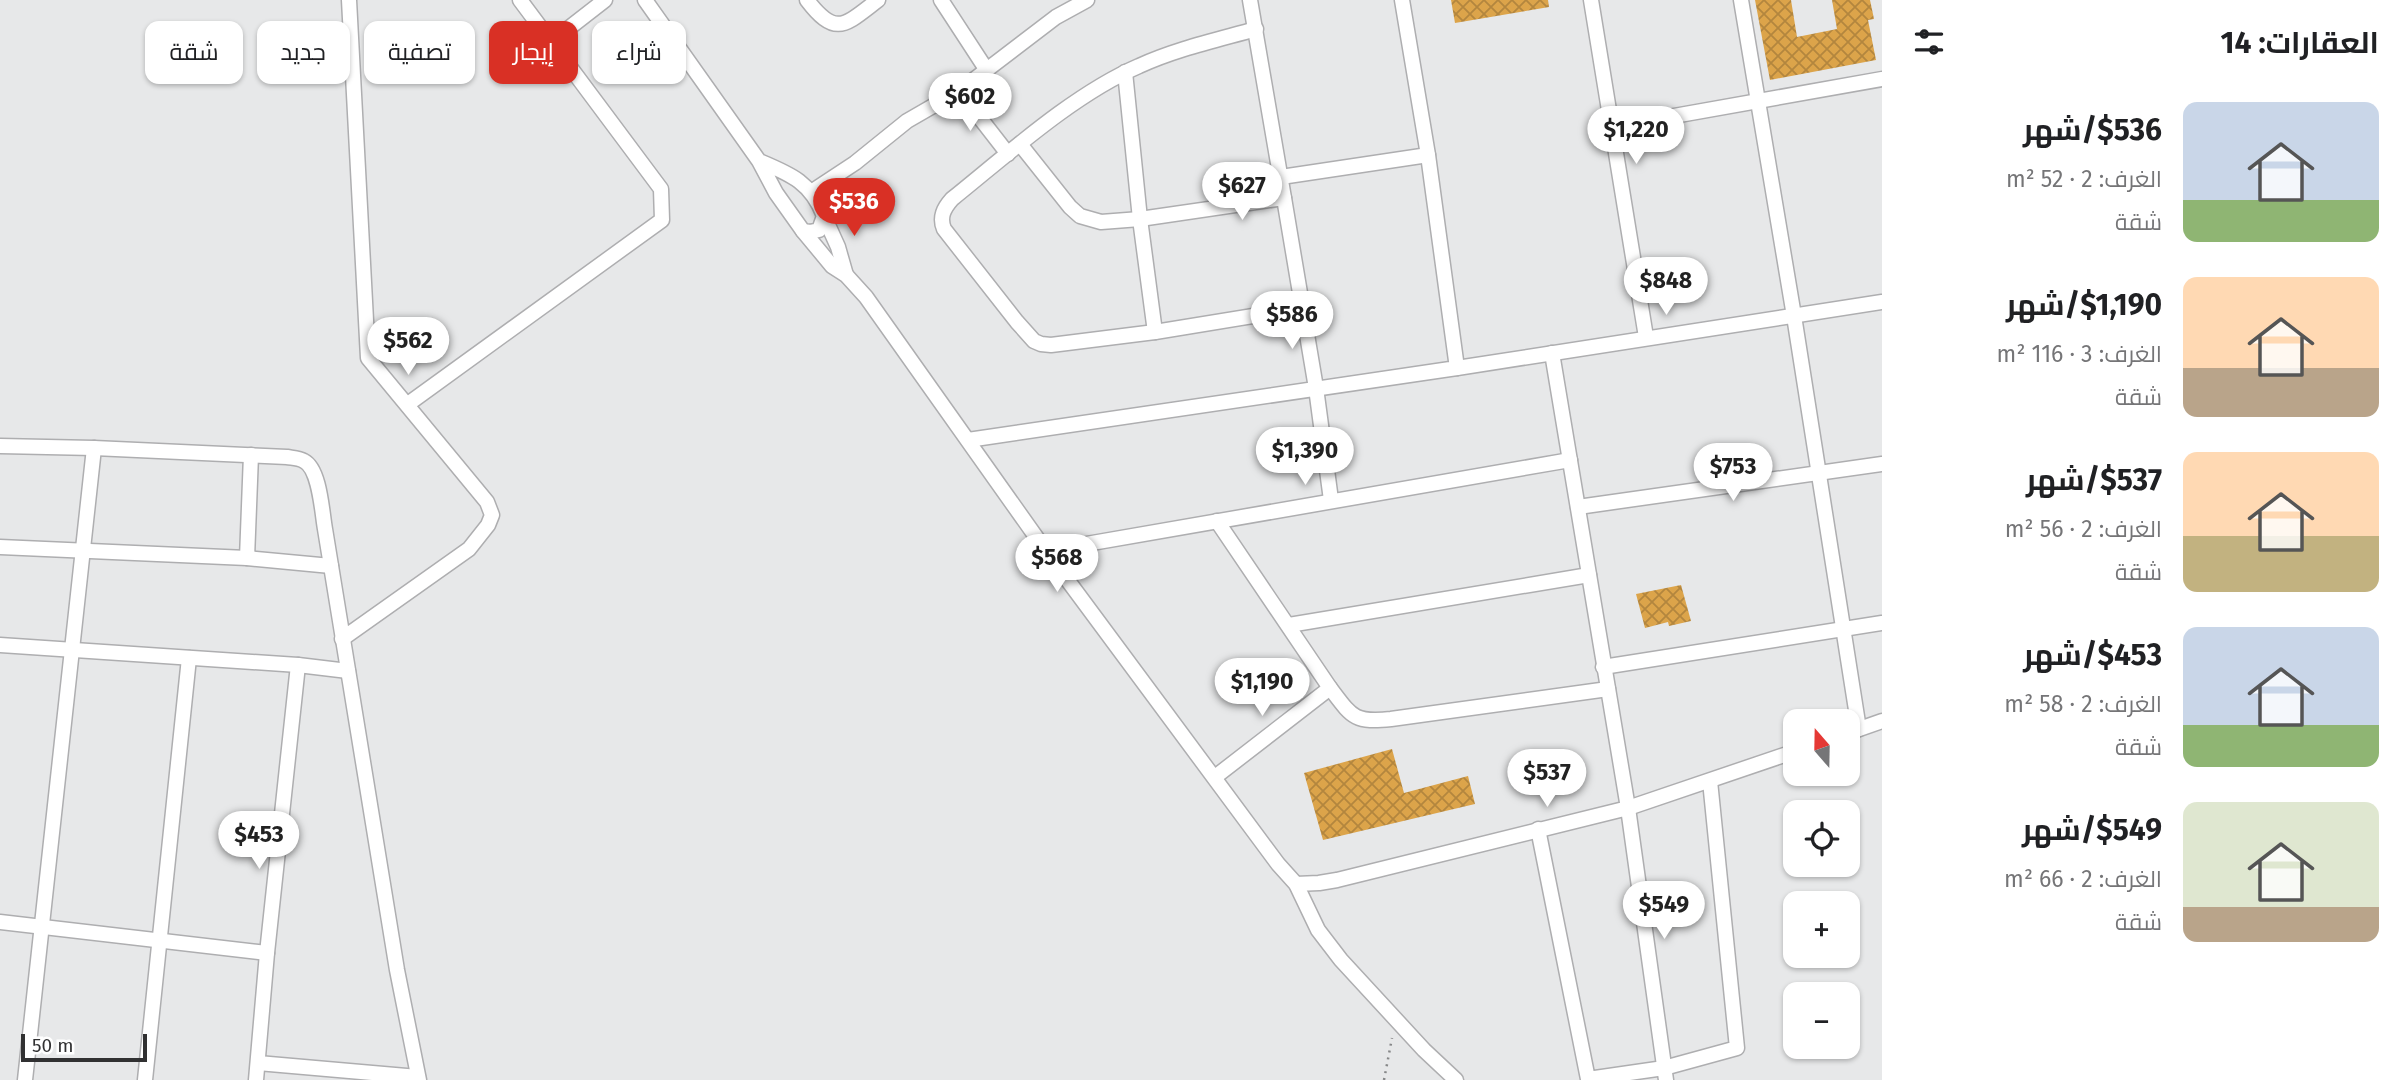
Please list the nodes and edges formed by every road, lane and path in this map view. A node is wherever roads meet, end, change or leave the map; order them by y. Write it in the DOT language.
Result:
graph roads {
  1 [pos="349,0"];
  2 [pos="520,0"];
  3 [pos="605,0"];
  4 [pos="645,0"];
  5 [pos="807,0"];
  6 [pos="878,0"];
  7 [pos="942,0"];
  8 [pos="1087,0"];
  9 [pos="1250,0"];
  10 [pos="1402,0"];
  11 [pos="1591,0"];
  12 [pos="1741,0"];
  13 [pos="536,21"];
  14 [pos="578,21"];
  15 [pos="1256,29"];
  16 [pos="986,69"];
  17 [pos="1125,72"];
  18 [pos="578,78"];
  19 [pos="1882,79"];
  20 [pos="959,91"];
  21 [pos="1758,101"];
  22 [pos="1612,127"];
  23 [pos="1020,144"];
  24 [pos="1008,154"];
  25 [pos="1428,155"];
  26 [pos="759,162"];
  27 [pos="796,177"];
  28 [pos="1281,177"];
  29 [pos="811,192"];
  30 [pos="776,193"];
  31 [pos="1284,198"];
  32 [pos="824,216"];
  33 [pos="1140,219"];
  34 [pos="803,230"];
  35 [pos="846,275"];
  36 [pos="1882,302"];
  37 [pos="1303,308"];
  38 [pos="1794,316"];
  39 [pos="1155,332"];
  40 [pos="1646,337"];
  41 [pos="1552,353"];
  42 [pos="1457,368"];
  43 [pos="1316,388"];
  44 [pos="408,404"];
  45 [pos="968,440"];
  46 [pos="0,446"];
  47 [pos="94,448"];
  48 [pos="251,455"];
  49 [pos="1570,460"];
  50 [pos="1882,464"];
  51 [pos="1819,473"];
  52 [pos="1331,500"];
  53 [pos="1578,507"];
  54 [pos="1217,521"];
  55 [pos="0,547"];
  56 [pos="1046,551"];
  57 [pos="84,552"];
  58 [pos="247,558"];
  59 [pos="331,566"];
  60 [pos="1589,575"];
  61 [pos="1882,623"];
  62 [pos="1289,625"];
  63 [pos="1843,628"];
  64 [pos="342,639"];
  65 [pos="0,645"];
  66 [pos="73,650"];
  67 [pos="189,658"];
  68 [pos="298,665"];
  69 [pos="1603,667"];
  70 [pos="348,671"];
  71 [pos="1330,688"];
  72 [pos="1608,688"];
  73 [pos="1851,709"];
  74 [pos="1882,722"];
  75 [pos="1860,729"];
  76 [pos="1783,756"];
  77 [pos="1215,777"];
  78 [pos="1710,781"];
  79 [pos="1628,808"];
  80 [pos="1538,829"];
  81 [pos="1296,884"];
  82 [pos="0,922"];
  83 [pos="42,928"];
  84 [pos="160,940"];
  85 [pos="267,953"];
  86 [pos="1395,1019"];
  87 [pos="258,1063"];
  88 [pos="1665,1074"];
  89 [pos="418,1078"];
  90 [pos="25,1080"];
  91 [pos="145,1080"];
  92 [pos="256,1080"];
  93 [pos="1384,1080"];
  94 [pos="1456,1080"];
  1 -- 44 [label="street"];
  2 -- 13 [label="street"];
  3 -- 14 [label="street"];
  4 -- 26 [label="street"];
  5 -- 6 [label="street"];
  7 -- 16 [label="street"];
  8 -- 16 [label="street"];
  9 -- 15 [label="street"];
  10 -- 25 [label="street"];
  11 -- 22 [label="street"];
  12 -- 21 [label="street"];
  15 -- 17 [label="street"];
  15 -- 28 [label="street"];
  16 -- 20 [label="street"];
  17 -- 23 [label="street"];
  17 -- 33 [label="street"];
  18 -- 44 [label="street"];
  19 -- 21 [label="street"];
  20 -- 24 [label="street"];
  20 -- 29 [label="street"];
  21 -- 22 [label="street"];
  21 -- 38 [label="street"];
  22 -- 40 [label="street"];
  23 -- 24 [label="street"];
  23 -- 33 [label="street"];
  24 -- 39 [label="street"];
  25 -- 28 [label="street"];
  25 -- 42 [label="street"];
  26 -- 27 [label="street"];
  26 -- 30 [label="street"];
  27 -- 29 [label="street"];
  27 -- 30 [label="street"];
  28 -- 31 [label="street"];
  29 -- 32 [label="street"];
  30 -- 34 [label="street"];
  31 -- 33 [label="street"];
  31 -- 37 [label="street"];
  32 -- 34 [label="street"];
  32 -- 35 [label="street"];
  33 -- 39 [label="street"];
  34 -- 35 [label="street"];
  35 -- 45 [label="street"];
  36 -- 38 [label="street"];
  37 -- 39 [label="street"];
  37 -- 43 [label="street"];
  38 -- 40 [label="street"];
  38 -- 51 [label="street"];
  40 -- 41 [label="street"];
  41 -- 42 [label="street"];
  41 -- 49 [label="street"];
  42 -- 43 [label="street"];
  43 -- 45 [label="street"];
  43 -- 52 [label="street"];
  44 -- 64 [label="street"];
  45 -- 56 [label="street"];
  46 -- 47 [label="street"];
  47 -- 48 [label="street"];
  47 -- 57 [label="street"];
  48 -- 58 [label="street"];
  48 -- 59 [label="street"];
  49 -- 52 [label="street"];
  49 -- 53 [label="street"];
  50 -- 51 [label="street"];
  51 -- 53 [label="street"];
  51 -- 63 [label="street"];
  52 -- 54 [label="street"];
  53 -- 60 [label="street"];
  54 -- 56 [label="street"];
  54 -- 62 [label="street"];
  55 -- 57 [label="street"];
  56 -- 77 [label="street"];
  57 -- 58 [label="street"];
  57 -- 66 [label="street"];
  58 -- 59 [label="street"];
  59 -- 64 [label="street"];
  60 -- 62 [label="street"];
  60 -- 69 [label="street"];
  61 -- 63 [label="street"];
  62 -- 71 [label="street"];
  63 -- 69 [label="street"];
  63 -- 73 [label="street"];
  64 -- 70 [label="street"];
  65 -- 66 [label="street"];
  66 -- 67 [label="street"];
  66 -- 83 [label="street"];
  67 -- 68 [label="street"];
  67 -- 84 [label="street"];
  68 -- 70 [label="street"];
  68 -- 85 [label="street"];
  69 -- 72 [label="street"];
  70 -- 89 [label="street"];
  71 -- 72 [label="street"];
  71 -- 77 [label="street"];
  72 -- 79 [label="street"];
  74 -- 75 [label="street"];
  76 -- 78 [label="street"];
  77 -- 81 [label="street"];
  78 -- 79 [label="street"];
  78 -- 88 [label="street"];
  79 -- 80 [label="street"];
  79 -- 88 [label="street"];
  80 -- 81 [label="street"];
  80 -- 88 [label="street"];
  81 -- 86 [label="street"];
  82 -- 83 [label="street"];
  83 -- 84 [label="street"];
  83 -- 90 [label="street"];
  84 -- 85 [label="street"];
  84 -- 91 [label="street"];
  85 -- 87 [label="street"];
  86 -- 93 [label="path"];
  86 -- 94 [label="street"];
  87 -- 89 [label="street"];
  87 -- 92 [label="street"];
}
